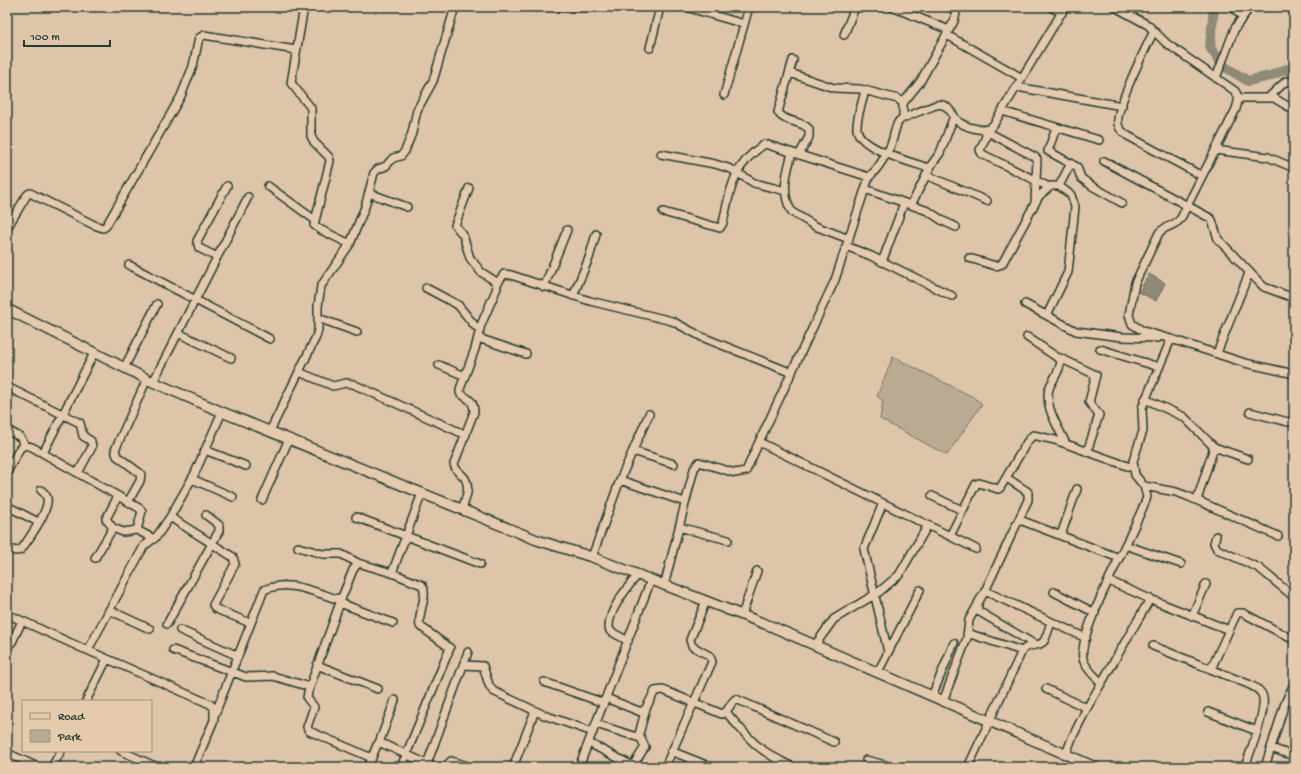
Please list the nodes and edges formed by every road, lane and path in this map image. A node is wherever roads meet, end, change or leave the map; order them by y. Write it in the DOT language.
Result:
graph roads {
  1 [pos="304,7"];
  2 [pos="455,7"];
  3 [pos="660,7"];
  4 [pos="686,7"];
  5 [pos="749,7"];
  6 [pos="856,7"];
  7 [pos="892,7"];
  8 [pos="951,7"];
  9 [pos="1051,7"];
  10 [pos="1115,7"];
  11 [pos="1232,7"];
  12 [pos="1250,7"];
  13 [pos="1064,10"];
  14 [pos="1242,16"];
  15 [pos="744,24"];
  16 [pos="1154,31"];
  17 [pos="948,32"];
  18 [pos="844,35"];
  19 [pos="650,48"];
  20 [pos="296,50"];
  21 [pos="793,60"];
  22 [pos="790,73"];
  23 [pos="1022,78"];
  24 [pos="1216,78"];
  25 [pos="1294,83"];
  26 [pos="1017,87"];
  27 [pos="866,90"];
  28 [pos="724,95"];
  29 [pos="1269,97"];
  30 [pos="1239,98"];
  31 [pos="903,103"];
  32 [pos="1122,106"];
  33 [pos="1294,110"];
  34 [pos="1002,111"];
  35 [pos="954,116"];
  36 [pos="903,117"];
  37 [pos="1056,128"];
  38 [pos="984,130"];
  39 [pos="1099,140"];
  40 [pos="1215,150"];
  41 [pos="661,154"];
  42 [pos="795,154"];
  43 [pos="886,154"];
  44 [pos="1104,161"];
  45 [pos="1071,163"];
  46 [pos="1294,168"];
  47 [pos="928,172"];
  48 [pos="736,173"];
  49 [pos="1202,176"];
  50 [pos="869,178"];
  51 [pos="1037,180"];
  52 [pos="226,186"];
  53 [pos="268,186"];
  54 [pos="1059,186"];
  55 [pos="1049,187"];
  56 [pos="469,188"];
  57 [pos="865,190"];
  58 [pos="786,191"];
  59 [pos="369,193"];
  60 [pos="248,197"];
  61 [pos="987,201"];
  62 [pos="1035,202"];
  63 [pos="1122,203"];
  64 [pos="907,204"];
  65 [pos="1187,205"];
  66 [pos="408,207"];
  67 [pos="663,212"];
  68 [pos="315,220"];
  69 [pos="956,227"];
  70 [pos="7,228"];
  71 [pos="567,230"];
  72 [pos="596,234"];
  73 [pos="849,239"];
  74 [pos="350,244"];
  75 [pos="846,246"];
  76 [pos="217,257"];
  77 [pos="969,258"];
  78 [pos="882,262"];
  79 [pos="129,265"];
  80 [pos="1249,273"];
  81 [pos="497,284"];
  82 [pos="544,287"];
  83 [pos="426,288"];
  84 [pos="573,296"];
  85 [pos="952,296"];
  86 [pos="1294,298"];
  87 [pos="195,299"];
  88 [pos="157,304"];
  89 [pos="1025,304"];
  90 [pos="7,309"];
  91 [pos="1047,315"];
  92 [pos="318,318"];
  93 [pos="480,329"];
  94 [pos="357,332"];
  95 [pos="178,333"];
  96 [pos="1027,337"];
  97 [pos="1162,337"];
  98 [pos="478,338"];
  99 [pos="270,339"];
  100 [pos="1171,339"];
  101 [pos="1100,349"];
  102 [pos="94,353"];
  103 [pos="1217,353"];
  104 [pos="526,354"];
  105 [pos="231,358"];
  106 [pos="1060,358"];
  107 [pos="439,365"];
  108 [pos="1159,367"];
  109 [pos="124,368"];
  110 [pos="299,372"];
  111 [pos="792,373"];
  112 [pos="1294,374"];
  113 [pos="464,376"];
  114 [pos="150,381"];
  115 [pos="7,387"];
  116 [pos="1145,399"];
  117 [pos="222,412"];
  118 [pos="1250,412"];
  119 [pos="63,414"];
  120 [pos="649,414"];
  121 [pos="1294,422"];
  122 [pos="7,430"];
  123 [pos="270,431"];
  124 [pos="466,435"];
  125 [pos="289,439"];
  126 [pos="759,442"];
  127 [pos="1066,444"];
  128 [pos="25,446"];
  129 [pos="1214,447"];
  130 [pos="205,450"];
  131 [pos="633,451"];
  132 [pos="1087,452"];
  133 [pos="43,453"];
  134 [pos="1248,459"];
  135 [pos="674,464"];
  136 [pos="246,466"];
  137 [pos="1133,468"];
  138 [pos="7,472"];
  139 [pos="78,473"];
  140 [pos="1007,478"];
  141 [pos="192,479"];
  142 [pos="620,480"];
  143 [pos="1144,486"];
  144 [pos="1077,489"];
  145 [pos="41,490"];
  146 [pos="422,493"];
  147 [pos="118,496"];
  148 [pos="932,496"];
  149 [pos="233,497"];
  150 [pos="262,500"];
  151 [pos="1197,500"];
  152 [pos="128,502"];
  153 [pos="685,502"];
  154 [pos="883,503"];
  155 [pos="7,506"];
  156 [pos="462,509"];
  157 [pos="962,510"];
  158 [pos="206,516"];
  159 [pos="170,517"];
  160 [pos="356,517"];
  161 [pos="1020,520"];
  162 [pos="38,522"];
  163 [pos="928,525"];
  164 [pos="679,527"];
  165 [pos="114,528"];
  166 [pos="137,530"];
  167 [pos="407,535"];
  168 [pos="1061,535"];
  169 [pos="950,536"];
  170 [pos="1216,536"];
  171 [pos="1278,536"];
  172 [pos="154,539"];
  173 [pos="728,540"];
  174 [pos="211,543"];
  175 [pos="1125,545"];
  176 [pos="7,548"];
  177 [pos="298,548"];
  178 [pos="976,549"];
  179 [pos="95,558"];
  180 [pos="592,558"];
  181 [pos="1119,558"];
  182 [pos="358,563"];
  183 [pos="480,564"];
  184 [pos="1181,564"];
  185 [pos="757,571"];
  186 [pos="392,573"];
  187 [pos="638,575"];
  188 [pos="651,580"];
  189 [pos="1109,581"];
  190 [pos="1206,584"];
  191 [pos="664,586"];
  192 [pos="920,590"];
  193 [pos="985,591"];
  194 [pos="1054,592"];
  195 [pos="876,594"];
  196 [pos="1294,597"];
  197 [pos="1150,599"];
  198 [pos="341,600"];
  199 [pos="706,601"];
  200 [pos="977,606"];
  201 [pos="109,610"];
  202 [pos="1095,613"];
  203 [pos="7,614"];
  204 [pos="742,615"];
  205 [pos="1192,616"];
  206 [pos="22,621"];
  207 [pos="1051,622"];
  208 [pos="394,623"];
  209 [pos="167,624"];
  210 [pos="250,624"];
  211 [pos="150,628"];
  212 [pos="180,630"];
  213 [pos="1229,630"];
  214 [pos="967,632"];
  215 [pos="1086,638"];
  216 [pos="1294,640"];
  217 [pos="628,641"];
  218 [pos="954,643"];
  219 [pos="1034,644"];
  220 [pos="815,645"];
  221 [pos="1153,646"];
  222 [pos="7,647"];
  223 [pos="87,650"];
  224 [pos="173,650"];
  225 [pos="1022,651"];
  226 [pos="468,652"];
  227 [pos="888,652"];
  228 [pos="238,656"];
  229 [pos="107,659"];
  230 [pos="317,665"];
  231 [pos="463,665"];
  232 [pos="1211,669"];
  233 [pos="878,672"];
  234 [pos="232,673"];
  235 [pos="544,682"];
  236 [pos="1102,683"];
  237 [pos="1294,684"];
  238 [pos="310,687"];
  239 [pos="378,689"];
  240 [pos="1046,689"];
  241 [pos="1292,691"];
  242 [pos="932,696"];
  243 [pos="86,700"];
  244 [pos="395,700"];
  245 [pos="605,701"];
  246 [pos="943,701"];
  247 [pos="694,702"];
  248 [pos="646,708"];
  249 [pos="1087,708"];
  250 [pos="535,710"];
  251 [pos="726,712"];
  252 [pos="1208,712"];
  253 [pos="215,714"];
  254 [pos="989,721"];
  255 [pos="596,724"];
  256 [pos="1257,731"];
  257 [pos="593,732"];
  258 [pos="640,738"];
  259 [pos="834,742"];
  260 [pos="379,743"];
  261 [pos="589,743"];
  262 [pos="1271,748"];
  263 [pos="671,751"];
  264 [pos="60,752"];
  265 [pos="123,752"];
  266 [pos="7,753"];
  267 [pos="407,754"];
  268 [pos="1066,754"];
  269 [pos="1294,756"];
  270 [pos="372,758"];
  271 [pos="866,760"];
  272 [pos="1075,763"];
  273 [pos="426,765"];
  274 [pos="38,767"];
  275 [pos="52,767"];
  276 [pos="157,767"];
  277 [pos="194,767"];
  278 [pos="368,767"];
  279 [pos="401,767"];
  280 [pos="445,767"];
  281 [pos="471,767"];
  282 [pos="513,767"];
  283 [pos="579,767"];
  284 [pos="632,767"];
  285 [pos="665,767"];
  286 [pos="711,767"];
  287 [pos="793,767"];
  288 [pos="893,767"];
  289 [pos="968,767"];
  290 [pos="1095,767"];
  291 [pos="1245,767"];
  292 [pos="1266,767"];
  1 -- 20 [label="street"];
  2 -- 59 [label="street"];
  3 -- 19 [label="street"];
  4 -- 15 [label="street"];
  5 -- 15 [label="street"];
  6 -- 18 [label="street"];
  7 -- 17 [label="street"];
  8 -- 17 [label="street"];
  9 -- 13 [label="street"];
  10 -- 16 [label="street"];
  11 -- 14 [label="street"];
  12 -- 14 [label="street"];
  13 -- 23 [label="street"];
  14 -- 24 [label="street"];
  15 -- 28 [label="street"];
  16 -- 24 [label="street"];
  16 -- 32 [label="street"];
  17 -- 23 [label="street"];
  17 -- 31 [label="street"];
  20 -- 68 [label="street"];
  20 -- 70 [label="street"];
  21 -- 22 [label="street"];
  22 -- 27 [label="street"];
  22 -- 42 [label="street"];
  23 -- 26 [label="street"];
  24 -- 30 [label="street"];
  25 -- 29 [label="street"];
  26 -- 32 [label="street"];
  26 -- 34 [label="street"];
  27 -- 31 [label="street"];
  27 -- 43 [label="street"];
  29 -- 30 [label="street"];
  29 -- 33 [label="street"];
  30 -- 40 [label="street"];
  31 -- 36 [label="street"];
  32 -- 49 [label="street"];
  34 -- 37 [label="street"];
  34 -- 38 [label="street"];
  35 -- 36 [label="street"];
  35 -- 38 [label="street"];
  35 -- 47 [label="street"];
  36 -- 43 [label="street"];
  37 -- 39 [label="street"];
  37 -- 45 [label="street"];
  38 -- 51 [label="street"];
  38 -- 51 [label="street"];
  40 -- 46 [label="street"];
  40 -- 49 [label="street"];
  41 -- 48 [label="street"];
  42 -- 48 [label="street"];
  42 -- 50 [label="street"];
  42 -- 58 [label="street"];
  43 -- 47 [label="street"];
  43 -- 50 [label="street"];
  44 -- 65 [label="street"];
  45 -- 54 [label="street"];
  45 -- 63 [label="street"];
  47 -- 61 [label="street"];
  47 -- 64 [label="street"];
  48 -- 58 [label="street"];
  48 -- 67 [label="street"];
  49 -- 65 [label="street"];
  50 -- 57 [label="street"];
  51 -- 55 [label="street"];
  51 -- 62 [label="street"];
  52 -- 76 [label="street"];
  53 -- 68 [label="street"];
  54 -- 55 [label="street"];
  54 -- 91 [label="street"];
  55 -- 62 [label="street"];
  56 -- 81 [label="street"];
  57 -- 64 [label="street"];
  57 -- 73 [label="street"];
  58 -- 73 [label="street"];
  59 -- 66 [label="street"];
  59 -- 74 [label="street"];
  60 -- 76 [label="street"];
  62 -- 77 [label="street"];
  64 -- 69 [label="street"];
  64 -- 78 [label="street"];
  65 -- 80 [label="street"];
  65 -- 97 [label="street"];
  68 -- 74 [label="street"];
  71 -- 82 [label="street"];
  72 -- 84 [label="street"];
  73 -- 75 [label="street"];
  74 -- 92 [label="street"];
  75 -- 78 [label="street"];
  75 -- 111 [label="street"];
  76 -- 87 [label="street"];
  78 -- 85 [label="street"];
  79 -- 87 [label="street"];
  80 -- 86 [label="street"];
  80 -- 103 [label="street"];
  81 -- 82 [label="street"];
  81 -- 93 [label="street"];
  82 -- 84 [label="street"];
  83 -- 93 [label="street"];
  84 -- 111 [label="street"];
  87 -- 95 [label="street"];
  87 -- 99 [label="street"];
  88 -- 109 [label="street"];
  89 -- 91 [label="street"];
  90 -- 102 [label="main road"];
  91 -- 97 [label="street"];
  92 -- 94 [label="street"];
  92 -- 110 [label="street"];
  93 -- 98 [label="street"];
  95 -- 105 [label="street"];
  95 -- 114 [label="street"];
  96 -- 106 [label="street"];
  97 -- 100 [label="street"];
  98 -- 104 [label="street"];
  98 -- 113 [label="street"];
  100 -- 103 [label="street"];
  100 -- 108 [label="street"];
  101 -- 108 [label="street"];
  102 -- 109 [label="main road"];
  102 -- 119 [label="street"];
  103 -- 112 [label="street"];
  106 -- 127 [label="street"];
  106 -- 132 [label="street"];
  107 -- 113 [label="street"];
  108 -- 116 [label="street"];
  109 -- 114 [label="main road"];
  110 -- 123 [label="street"];
  110 -- 124 [label="street"];
  111 -- 126 [label="street"];
  113 -- 124 [label="street"];
  114 -- 117 [label="main road"];
  114 -- 152 [label="street"];
  115 -- 119 [label="street"];
  116 -- 129 [label="street"];
  116 -- 137 [label="street"];
  117 -- 123 [label="main road"];
  117 -- 130 [label="street"];
  118 -- 121 [label="street"];
  119 -- 133 [label="street"];
  119 -- 139 [label="street"];
  120 -- 131 [label="street"];
  122 -- 128 [label="street"];
  123 -- 125 [label="main road"];
  124 -- 156 [label="street"];
  125 -- 146 [label="main road"];
  125 -- 150 [label="street"];
  126 -- 153 [label="street"];
  126 -- 154 [label="street"];
  127 -- 132 [label="street"];
  127 -- 140 [label="street"];
  128 -- 133 [label="street"];
  128 -- 138 [label="street"];
  129 -- 134 [label="street"];
  129 -- 151 [label="street"];
  130 -- 136 [label="street"];
  130 -- 141 [label="street"];
  131 -- 135 [label="street"];
  131 -- 142 [label="street"];
  132 -- 137 [label="street"];
  133 -- 139 [label="street"];
  137 -- 143 [label="street"];
  139 -- 147 [label="street"];
  140 -- 157 [label="street"];
  140 -- 161 [label="street"];
  141 -- 149 [label="street"];
  141 -- 159 [label="street"];
  142 -- 153 [label="street"];
  142 -- 180 [label="street"];
  143 -- 151 [label="street"];
  143 -- 175 [label="street"];
  144 -- 168 [label="street"];
  145 -- 162 [label="street"];
  146 -- 156 [label="main road"];
  146 -- 167 [label="street"];
  147 -- 152 [label="street"];
  147 -- 165 [label="street"];
  148 -- 157 [label="street"];
  151 -- 171 [label="street"];
  152 -- 166 [label="street"];
  153 -- 164 [label="street"];
  154 -- 163 [label="street"];
  154 -- 195 [label="street"];
  155 -- 162 [label="street"];
  156 -- 180 [label="main road"];
  157 -- 169 [label="street"];
  158 -- 174 [label="street"];
  159 -- 172 [label="street"];
  159 -- 174 [label="street"];
  160 -- 167 [label="street"];
  161 -- 168 [label="street"];
  161 -- 193 [label="street"];
  162 -- 176 [label="street"];
  163 -- 169 [label="street"];
  163 -- 195 [label="street"];
  164 -- 173 [label="street"];
  164 -- 191 [label="street"];
  165 -- 166 [label="street"];
  165 -- 179 [label="street"];
  166 -- 172 [label="street"];
  167 -- 183 [label="street"];
  167 -- 186 [label="street"];
  168 -- 181 [label="street"];
  169 -- 178 [label="street"];
  170 -- 196 [label="street"];
  172 -- 201 [label="street"];
  174 -- 209 [label="street"];
  174 -- 210 [label="street"];
  175 -- 181 [label="street"];
  175 -- 184 [label="street"];
  177 -- 182 [label="street"];
  180 -- 187 [label="main road"];
  181 -- 189 [label="street"];
  182 -- 186 [label="street"];
  182 -- 198 [label="street"];
  185 -- 204 [label="street"];
  186 -- 267 [label="street"];
  187 -- 188 [label="main road"];
  187 -- 217 [label="street"];
  188 -- 191 [label="main road"];
  188 -- 217 [label="street"];
  189 -- 197 [label="street"];
  189 -- 202 [label="street"];
  190 -- 205 [label="street"];
  191 -- 199 [label="main road"];
  192 -- 227 [label="street"];
  193 -- 200 [label="street"];
  193 -- 207 [label="street"];
  194 -- 202 [label="street"];
  195 -- 220 [label="street"];
  195 -- 227 [label="street"];
  197 -- 205 [label="street"];
  197 -- 236 [label="street"];
  198 -- 208 [label="street"];
  198 -- 210 [label="street"];
  198 -- 230 [label="street"];
  199 -- 204 [label="main road"];
  199 -- 247 [label="street"];
  200 -- 214 [label="street"];
  200 -- 219 [label="street"];
  201 -- 211 [label="street"];
  201 -- 223 [label="street"];
  202 -- 215 [label="street"];
  203 -- 206 [label="street"];
  204 -- 220 [label="main road"];
  205 -- 213 [label="street"];
  206 -- 222 [label="street"];
  206 -- 223 [label="street"];
  207 -- 215 [label="street"];
  207 -- 219 [label="street"];
  210 -- 228 [label="street"];
  212 -- 228 [label="street"];
  213 -- 216 [label="street"];
  213 -- 232 [label="street"];
  214 -- 225 [label="street"];
  214 -- 246 [label="street"];
  215 -- 236 [label="street"];
  217 -- 245 [label="street"];
  218 -- 242 [label="street"];
  219 -- 225 [label="street"];
  220 -- 233 [label="main road"];
  221 -- 232 [label="street"];
  223 -- 229 [label="street"];
  224 -- 234 [label="street"];
  225 -- 254 [label="street"];
  226 -- 231 [label="street"];
  227 -- 233 [label="street"];
  228 -- 234 [label="street"];
  229 -- 243 [label="street"];
  229 -- 253 [label="street"];
  230 -- 238 [label="street"];
  230 -- 239 [label="street"];
  231 -- 250 [label="street"];
  231 -- 273 [label="street"];
  232 -- 256 [label="street"];
  233 -- 242 [label="main road"];
  234 -- 238 [label="street"];
  234 -- 253 [label="street"];
  235 -- 245 [label="street"];
  236 -- 249 [label="street"];
  237 -- 241 [label="street"];
  238 -- 270 [label="street"];
  240 -- 249 [label="street"];
  241 -- 262 [label="street"];
  242 -- 246 [label="main road"];
  244 -- 260 [label="street"];
  245 -- 248 [label="street"];
  245 -- 255 [label="street"];
  246 -- 254 [label="main road"];
  247 -- 248 [label="street"];
  247 -- 251 [label="street"];
  247 -- 263 [label="street"];
  248 -- 258 [label="street"];
  249 -- 268 [label="street"];
  250 -- 257 [label="street"];
  250 -- 282 [label="street"];
  251 -- 259 [label="street"];
  251 -- 287 [label="street"];
  252 -- 256 [label="street"];
  253 -- 277 [label="street"];
  254 -- 268 [label="main road"];
  254 -- 289 [label="street"];
  255 -- 257 [label="street"];
  255 -- 258 [label="street"];
  256 -- 291 [label="street"];
  257 -- 261 [label="street"];
  258 -- 284 [label="street"];
  260 -- 267 [label="street"];
  260 -- 270 [label="street"];
  261 -- 283 [label="street"];
  261 -- 284 [label="street"];
  262 -- 269 [label="street"];
  262 -- 292 [label="street"];
  263 -- 285 [label="street"];
  263 -- 286 [label="street"];
  264 -- 275 [label="street"];
  265 -- 276 [label="street"];
  266 -- 274 [label="street"];
  267 -- 273 [label="street"];
  267 -- 279 [label="street"];
  268 -- 272 [label="main road"];
  270 -- 278 [label="street"];
  271 -- 288 [label="street"];
  272 -- 290 [label="main road"];
  280 -- 281 [label="street"];
}
